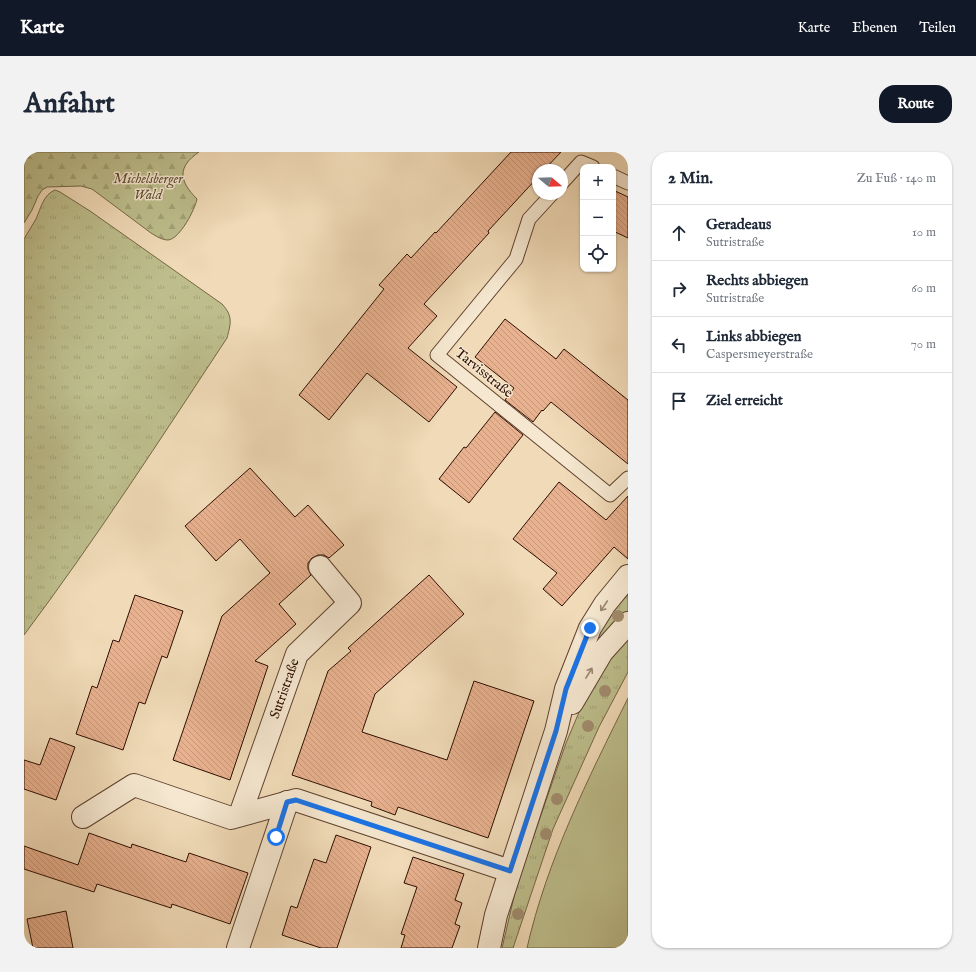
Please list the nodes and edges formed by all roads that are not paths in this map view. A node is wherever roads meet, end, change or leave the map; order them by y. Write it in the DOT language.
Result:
graph roads {
  1 [pos="586,164"];
  2 [pos="568,176"];
  3 [pos="616,177"];
  4 [pos="628,182"];
  5 [pos="546,200"];
  6 [pos="628,478"];
  7 [pos="320,567"];
  8 [pos="628,576"];
  9 [pos="628,623"];
  10 [pos="556,731"];
  11 [pos="287,802"];
  12 [pos="240,815"];
  13 [pos="84,817"];
  14 [pos="510,871"];
  15 [pos="238,948"];
  16 [pos="489,948"];
  1 -- 2 [label="lane"];
  3 -- 4 [label="lane"];
  5 -- 6 [label="lane, Tarvisstraße"];
  7 -- 12 [label="street, Sutristraße"];
  8 -- 10 [label="street, one-way"];
  10 -- 9 [label="street, one-way"];
  10 -- 14 [label="street"];
  11 -- 12 [label="street"];
  11 -- 14 [label="street"];
  11 -- 15 [label="street"];
  12 -- 13 [label="street"];
  14 -- 16 [label="street"];
}
